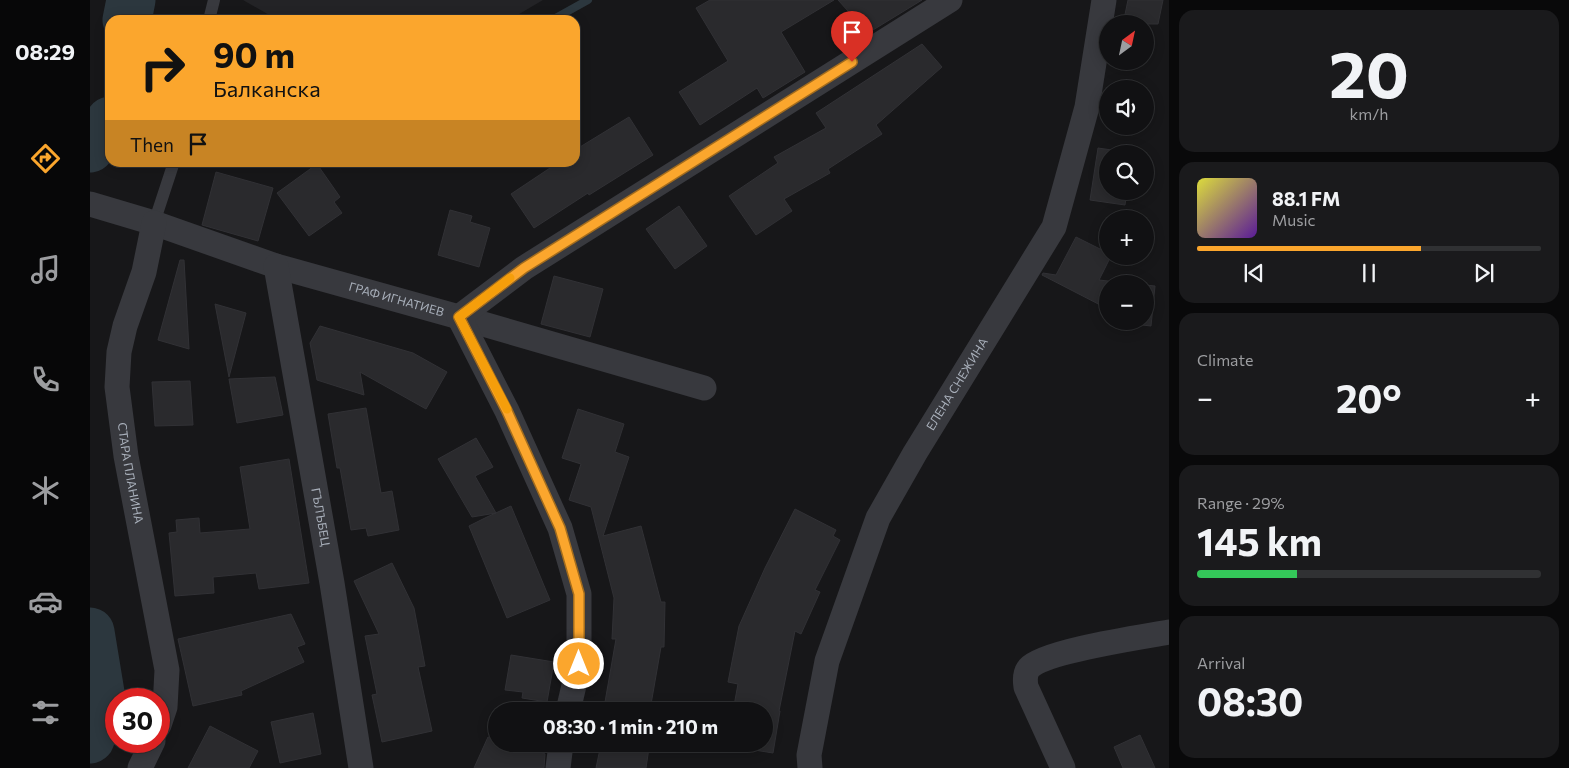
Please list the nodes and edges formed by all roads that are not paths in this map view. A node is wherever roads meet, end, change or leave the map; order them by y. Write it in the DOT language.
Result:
graph roads {
  1 [pos="214,0"];
  2 [pos="950,0"];
  3 [pos="1104,0"];
  4 [pos="211,15"];
  5 [pos="172,167"];
  6 [pos="90,204"];
  7 [pos="154,223"];
  8 [pos="276,266"];
  9 [pos="459,317"];
  10 [pos="704,388"];
  11 [pos="1169,632"];
  12 [pos="167,688"];
  13 [pos="570,702"];
  14 [pos="560,752"];
  15 [pos="147,753"];
  16 [pos="140,768"];
  17 [pos="361,768"];
  18 [pos="558,768"];
  19 [pos="810,768"];
  20 [pos="1063,768"];
  1 -- 4 [label="lane"];
  2 -- 9 [label="street"];
  3 -- 19 [label="street, ЕЛЕНА СНЕЖИНА"];
  5 -- 7 [label="lane"];
  6 -- 7 [label="street, ГРАФ ИГНАТИЕВ"];
  7 -- 8 [label="street, ГРАФ ИГНАТИЕВ"];
  7 -- 12 [label="street, СТАРА ПЛАНИНА"];
  8 -- 9 [label="street, ГРАФ ИГНАТИЕВ"];
  8 -- 17 [label="street, ГЪЛЪБЕЦ"];
  9 -- 10 [label="street, ГРАФ ИГНАТИЕВ"];
  9 -- 13 [label="street"];
  11 -- 20 [label="street"];
  14 -- 18 [label="street"];
  15 -- 16 [label="street"];
}
